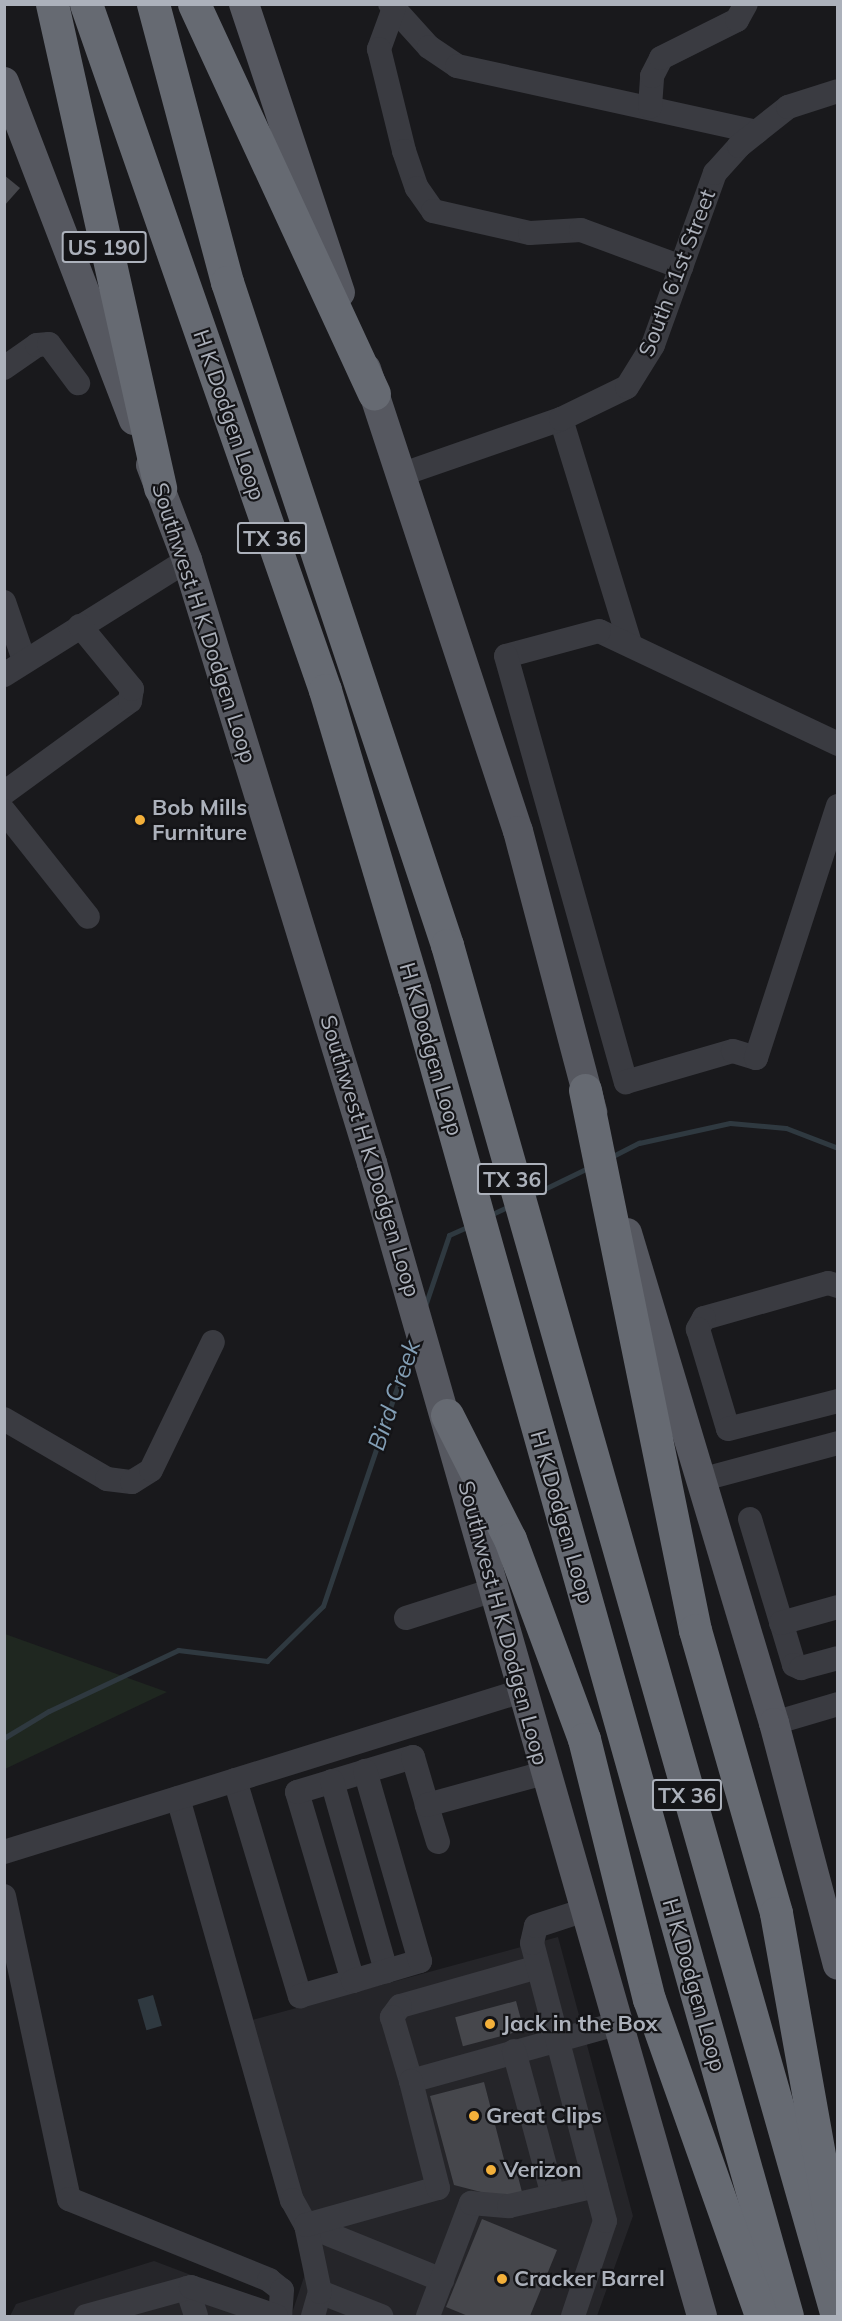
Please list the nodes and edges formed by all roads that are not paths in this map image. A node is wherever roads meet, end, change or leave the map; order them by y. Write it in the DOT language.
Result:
graph roads {
  1 [pos="52,4"];
  2 [pos="86,4"];
  3 [pos="153,4"];
  4 [pos="194,4"];
  5 [pos="244,4"];
  6 [pos="746,4"];
  7 [pos="392,6"];
  8 [pos="4,82"];
  9 [pos="837,91"];
  10 [pos="650,107"];
  11 [pos="757,132"];
  12 [pos="681,267"];
  13 [pos="4,368"];
  14 [pos="78,383"];
  15 [pos="374,393"];
  16 [pos="561,419"];
  17 [pos="403,474"];
  18 [pos="160,488"];
  19 [pos="187,560"];
  20 [pos="4,602"];
  21 [pos="80,626"];
  22 [pos="630,643"];
  23 [pos="24,660"];
  24 [pos="4,675"];
  25 [pos="837,744"];
  26 [pos="4,794"];
  27 [pos="837,806"];
  28 [pos="4,812"];
  29 [pos="88,917"];
  30 [pos="585,1090"];
  31 [pos="631,1273"];
  32 [pos="837,1286"];
  33 [pos="213,1342"];
  34 [pos="837,1401"];
  35 [pos="447,1415"];
  36 [pos="4,1419"];
  37 [pos="837,1443"];
  38 [pos="700,1480"];
  39 [pos="750,1519"];
  40 [pos="494,1590"];
  41 [pos="837,1607"];
  42 [pos="406,1618"];
  43 [pos="781,1623"];
  44 [pos="837,1658"];
  45 [pos="522,1691"];
  46 [pos="837,1704"];
  47 [pos="774,1723"];
  48 [pos="365,1771"];
  49 [pos="544,1773"];
  50 [pos="235,1780"];
  51 [pos="332,1781"];
  52 [pos="178,1798"];
  53 [pos="428,1805"];
  54 [pos="438,1842"];
  55 [pos="4,1852"];
  56 [pos="4,1896"];
  57 [pos="830,1902"];
  58 [pos="585,1910"];
  59 [pos="837,1965"];
  60 [pos="538,1967"];
  61 [pos="386,1971"];
  62 [pos="353,1981"];
  63 [pos="620,2023"];
  64 [pos="557,2038"];
  65 [pos="514,2051"];
  66 [pos="411,2081"];
  67 [pos="596,2186"];
  68 [pos="438,2188"];
  69 [pos="553,2196"];
  70 [pos="471,2203"];
  71 [pos="306,2225"];
  72 [pos="689,2267"];
  73 [pos="832,2269"];
  74 [pos="442,2280"];
  75 [pos="188,2289"];
  76 [pos="320,2292"];
  77 [pos="772,2308"];
  78 [pos="246,2310"];
  79 [pos="86,2316"];
  80 [pos="196,2316"];
  81 [pos="278,2316"];
  82 [pos="313,2316"];
  83 [pos="381,2316"];
  84 [pos="428,2316"];
  85 [pos="573,2316"];
  86 [pos="682,2316"];
  87 [pos="702,2316"];
  88 [pos="718,2316"];
  89 [pos="837,2316"];
  1 -- 18 [label="highway, US 190"];
  2 -- 77 [label="highway, H K Dodgen Loop / TX 36"];
  3 -- 73 [label="highway, H K Dodgen Loop / TX 36"];
  4 -- 15 [label="highway"];
  5 -- 15 [label="main road"];
  6 -- 10 [label="street"];
  7 -- 10 [label="street"];
  7 -- 12 [label="street"];
  8 -- 18 [label="main road, Southwest H K Dodgen Loop"];
  9 -- 11 [label="street, South 61st Street"];
  10 -- 11 [label="street"];
  11 -- 12 [label="street, South 61st Street"];
  12 -- 16 [label="street, South 61st Street"];
  13 -- 14 [label="street"];
  15 -- 17 [label="main road"];
  16 -- 17 [label="street, South 61st Street"];
  16 -- 22 [label="street"];
  17 -- 30 [label="main road"];
  18 -- 19 [label="main road, Southwest H K Dodgen Loop / US 190"];
  19 -- 21 [label="street"];
  19 -- 35 [label="main road, Southwest H K Dodgen Loop / US 190"];
  20 -- 23 [label="street"];
  21 -- 23 [label="street"];
  21 -- 26 [label="street"];
  22 -- 25 [label="street"];
  22 -- 27 [label="street"];
  23 -- 24 [label="street"];
  28 -- 29 [label="street"];
  30 -- 31 [label="highway"];
  31 -- 38 [label="main road"];
  31 -- 73 [label="highway"];
  32 -- 34 [label="street"];
  33 -- 36 [label="street"];
  35 -- 40 [label="main road, Southwest H K Dodgen Loop / US 190"];
  35 -- 77 [label="highway"];
  37 -- 38 [label="street"];
  38 -- 47 [label="main road"];
  39 -- 43 [label="street"];
  40 -- 42 [label="street"];
  40 -- 45 [label="main road, Southwest H K Dodgen Loop / US 190"];
  41 -- 43 [label="street"];
  43 -- 44 [label="street"];
  45 -- 49 [label="main road, Southwest H K Dodgen Loop / US 190"];
  45 -- 50 [label="street"];
  46 -- 47 [label="street"];
  47 -- 57 [label="main road"];
  48 -- 51 [label="street"];
  48 -- 53 [label="street"];
  48 -- 61 [label="street"];
  49 -- 53 [label="street"];
  49 -- 58 [label="main road, Southwest H K Dodgen Loop / US 190"];
  50 -- 52 [label="street"];
  50 -- 62 [label="street"];
  51 -- 61 [label="street"];
  51 -- 62 [label="street"];
  52 -- 55 [label="street"];
  52 -- 71 [label="street"];
  53 -- 54 [label="street"];
  56 -- 81 [label="street"];
  57 -- 59 [label="main road"];
  58 -- 60 [label="street"];
  58 -- 63 [label="main road, Southwest H K Dodgen Loop / US 190"];
  60 -- 64 [label="street"];
  60 -- 66 [label="street"];
  61 -- 62 [label="street"];
  63 -- 64 [label="street"];
  63 -- 72 [label="main road, Southwest H K Dodgen Loop / US 190"];
  64 -- 65 [label="street"];
  64 -- 67 [label="street"];
  65 -- 66 [label="street"];
  65 -- 69 [label="street"];
  66 -- 68 [label="street"];
  67 -- 69 [label="street"];
  67 -- 85 [label="street"];
  68 -- 70 [label="street"];
  68 -- 71 [label="street"];
  69 -- 70 [label="street"];
  70 -- 74 [label="street"];
  71 -- 74 [label="street"];
  71 -- 76 [label="street"];
  72 -- 86 [label="main road"];
  72 -- 87 [label="main road, Southwest H K Dodgen Loop / US 190"];
  72 -- 88 [label="main road"];
  73 -- 89 [label="highway, H K Dodgen Loop / TX 36"];
  74 -- 84 [label="street"];
  75 -- 78 [label="street"];
  75 -- 79 [label="street"];
  75 -- 80 [label="street"];
  76 -- 82 [label="street"];
  76 -- 83 [label="street"];
  78 -- 81 [label="street"];
}
